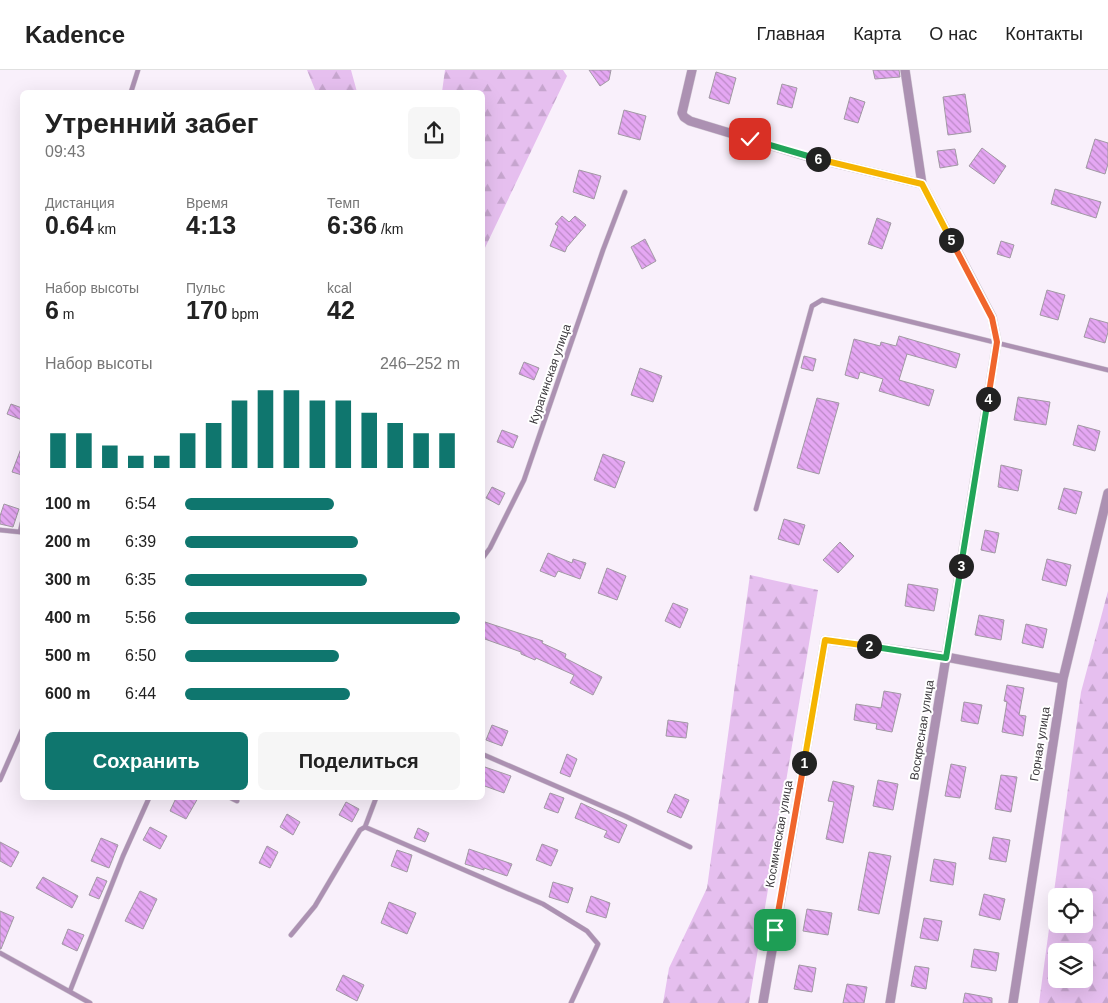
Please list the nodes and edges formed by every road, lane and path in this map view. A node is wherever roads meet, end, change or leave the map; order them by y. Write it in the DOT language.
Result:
graph roads {
  1 [pos="138,70"];
  2 [pos="692,70"];
  3 [pos="905,70"];
  4 [pos="132,90"];
  5 [pos="922,184"];
  6 [pos="625,192"];
  7 [pos="997,342"];
  8 [pos="1108,370"];
  9 [pos="1108,493"];
  10 [pos="756,509"];
  11 [pos="0,530"];
  12 [pos="20,532"];
  13 [pos="485,555"];
  14 [pos="946,658"];
  15 [pos="1063,679"];
  16 [pos="20,735"];
  17 [pos="485,755"];
  18 [pos="0,780"];
  19 [pos="148,800"];
  20 [pos="375,800"];
  21 [pos="365,826"];
  22 [pos="690,847"];
  23 [pos="291,935"];
  24 [pos="0,953"];
  25 [pos="70,991"];
  26 [pos="90,1003"];
  27 [pos="571,1003"];
  28 [pos="763,1003"];
  29 [pos="890,1003"];
  30 [pos="1013,1003"];
  1 -- 4 [label="lane"];
  2 -- 5 [label="street"];
  3 -- 5 [label="street"];
  5 -- 7 [label="street"];
  6 -- 13 [label="lane, Курагинская улица"];
  7 -- 8 [label="lane"];
  7 -- 10 [label="lane"];
  7 -- 14 [label="street, Воскресная улица"];
  9 -- 15 [label="street, Горная улица"];
  11 -- 12 [label="lane"];
  14 -- 15 [label="street"];
  14 -- 28 [label="street, Космическая улица"];
  14 -- 29 [label="street, Воскресная улица"];
  15 -- 30 [label="street, Горная улица"];
  16 -- 18 [label="lane"];
  17 -- 22 [label="lane"];
  19 -- 25 [label="lane"];
  20 -- 21 [label="lane"];
  21 -- 23 [label="lane"];
  21 -- 27 [label="lane"];
  24 -- 25 [label="lane"];
  25 -- 26 [label="lane"];
}
